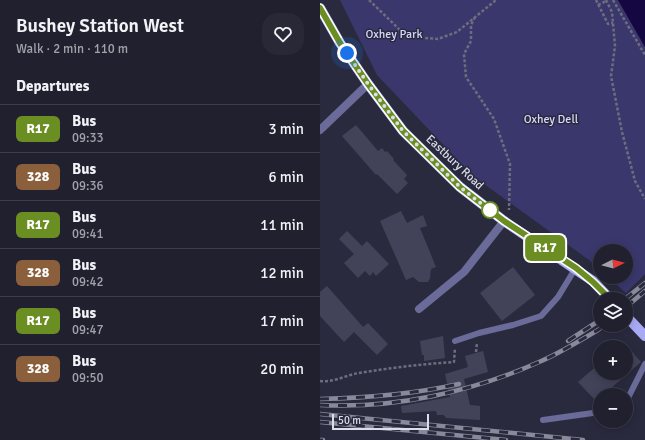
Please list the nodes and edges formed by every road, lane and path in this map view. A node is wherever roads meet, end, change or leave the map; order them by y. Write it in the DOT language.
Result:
graph roads {
  1 [pos="368,0"];
  2 [pos="496,0"];
  3 [pos="596,0"];
  4 [pos="606,0"];
  5 [pos="613,0"];
  6 [pos="598,5"];
  7 [pos="320,8"];
  8 [pos="475,17"];
  9 [pos="613,24"];
  10 [pos="645,55"];
  11 [pos="368,84"];
  12 [pos="320,130"];
  13 [pos="645,199"];
  14 [pos="504,221"];
  15 [pos="576,268"];
  16 [pos="603,292"];
  17 [pos="419,309"];
  18 [pos="633,323"];
  19 [pos="645,336"];
  20 [pos="455,341"];
  21 [pos="645,364"];
  22 [pos="320,381"];
  23 [pos="633,391"];
  24 [pos="593,413"];
  25 [pos="543,420"];
  1 -- 8 [label="path"];
  2 -- 8 [label="path"];
  3 -- 6 [label="path"];
  4 -- 6 [label="path"];
  4 -- 9 [label="path"];
  5 -- 10 [label="path"];
  6 -- 9 [label="path"];
  7 -- 11 [label="main road, Eastbury Road"];
  8 -- 14 [label="path"];
  9 -- 13 [label="path"];
  11 -- 12 [label="street"];
  11 -- 14 [label="main road, Eastbury Road"];
  14 -- 15 [label="main road, Eastbury Road"];
  14 -- 17 [label="street"];
  15 -- 16 [label="main road, Eastbury Road"];
  15 -- 20 [label="lane"];
  18 -- 19 [label="main road"];
  20 -- 22 [label="path"];
  21 -- 23 [label="lane"];
  24 -- 25 [label="lane"];
}
